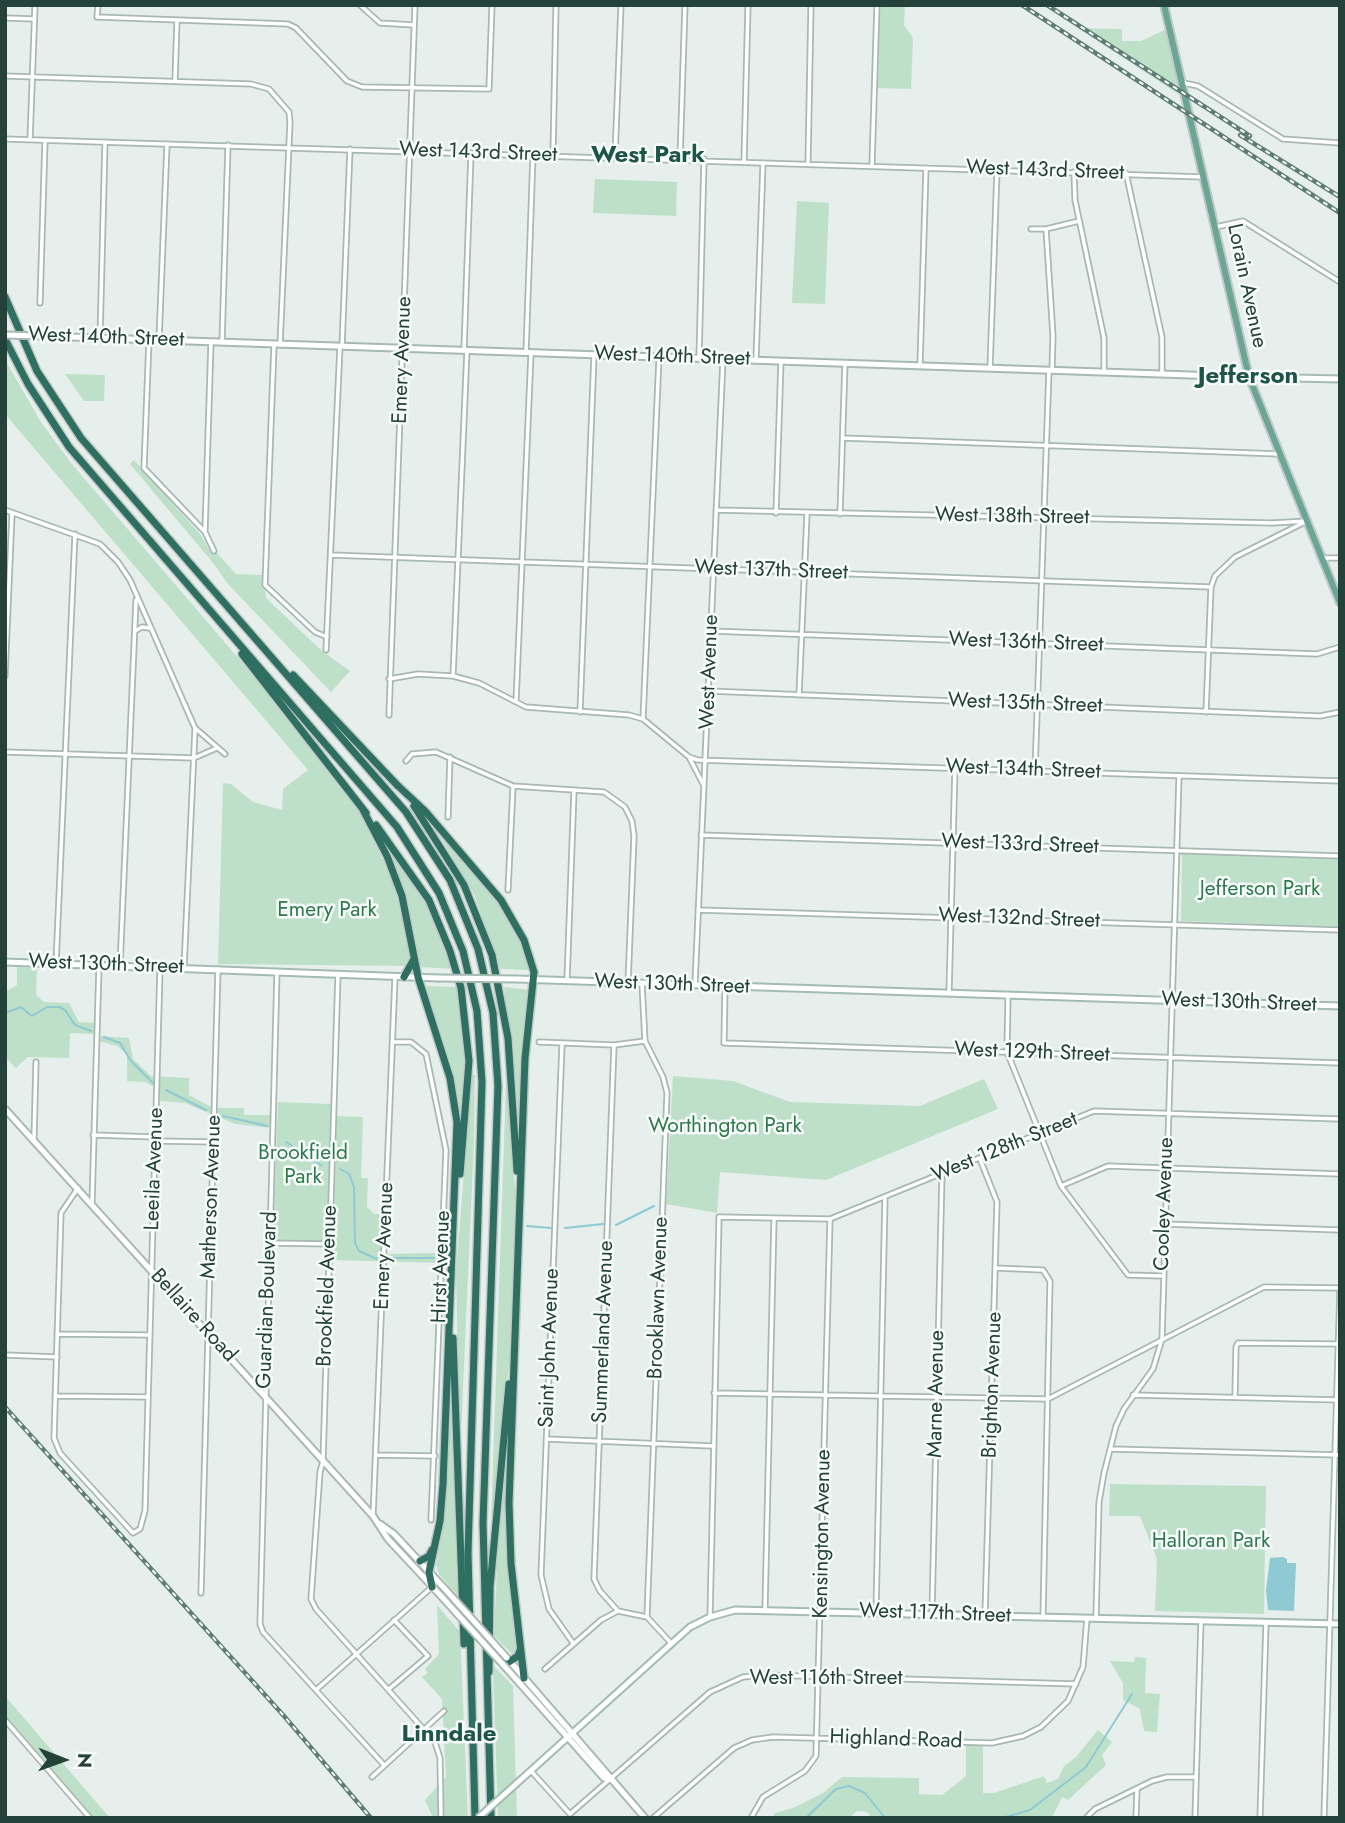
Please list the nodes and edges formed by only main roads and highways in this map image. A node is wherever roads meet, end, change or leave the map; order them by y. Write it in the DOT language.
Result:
graph roads {
  1 [pos="1164,5"];
  2 [pos="5,297"];
  3 [pos="5,337"];
  4 [pos="1340,603"];
  5 [pos="213,614"];
  6 [pos="240,621"];
  7 [pos="396,784"];
  8 [pos="363,810"];
  9 [pos="415,958"];
  10 [pos="399,977"];
  11 [pos="519,1199"];
  12 [pos="454,1245"];
  13 [pos="452,1299"];
  14 [pos="514,1342"];
  15 [pos="436,1539"];
  16 [pos="420,1561"];
  17 [pos="436,1584"];
  18 [pos="520,1649"];
  19 [pos="507,1664"];
  20 [pos="524,1678"];
  21 [pos="471,1706"];
  22 [pos="487,1711"];
  23 [pos="477,1818"];
  24 [pos="491,1818"];
  1 -- 4 [label="main road, Lorain Avenue"];
  2 -- 6 [label="highway"];
  3 -- 5 [label="highway"];
  5 -- 8 [label="highway"];
  5 -- 21 [label="highway"];
  6 -- 7 [label="highway"];
  6 -- 22 [label="highway"];
  7 -- 11 [label="highway"];
  7 -- 11 [label="highway"];
  8 -- 9 [label="highway"];
  8 -- 12 [label="highway"];
  9 -- 10 [label="highway"];
  9 -- 12 [label="highway"];
  11 -- 14 [label="highway"];
  12 -- 13 [label="highway"];
  13 -- 15 [label="highway"];
  13 -- 21 [label="highway"];
  14 -- 18 [label="highway"];
  14 -- 22 [label="highway"];
  15 -- 16 [label="highway"];
  15 -- 17 [label="highway"];
  18 -- 19 [label="highway"];
  18 -- 20 [label="highway"];
  21 -- 23 [label="highway"];
  22 -- 24 [label="highway"];
}
